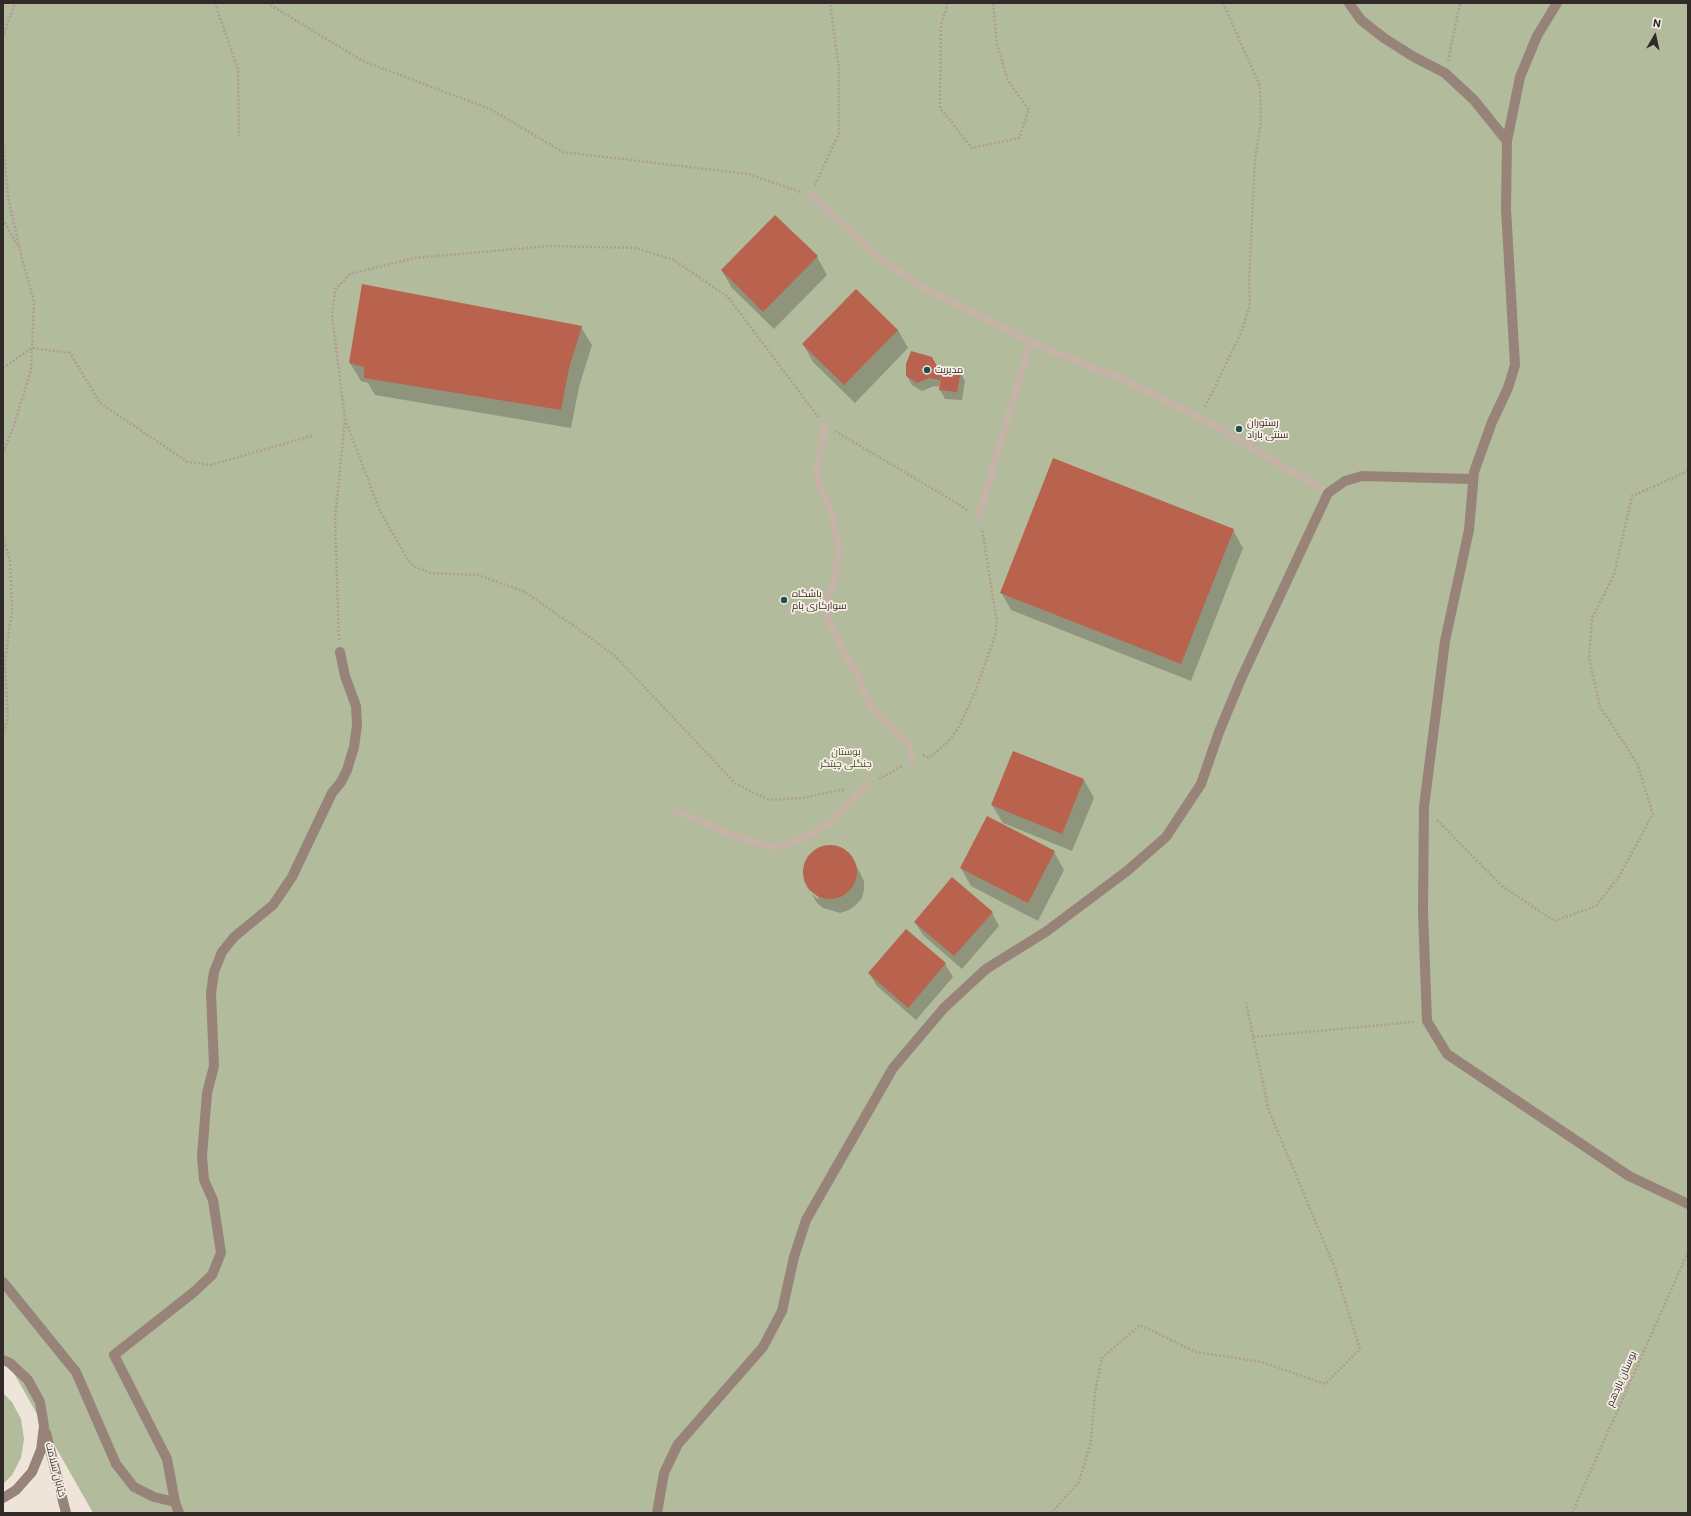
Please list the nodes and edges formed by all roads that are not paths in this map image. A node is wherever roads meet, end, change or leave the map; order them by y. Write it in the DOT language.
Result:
graph roads {
  1 [pos="1349,3"];
  2 [pos="1557,3"];
  3 [pos="1507,141"];
  4 [pos="811,195"];
  5 [pos="1030,342"];
  6 [pos="825,426"];
  7 [pos="1472,479"];
  8 [pos="1328,493"];
  9 [pos="978,519"];
  10 [pos="340,652"];
  11 [pos="911,761"];
  12 [pos="868,784"];
  13 [pos="677,811"];
  14 [pos="1688,1204"];
  15 [pos="3,1282"];
  16 [pos="3,1360"];
  17 [pos="44,1426"];
  18 [pos="3,1498"];
  19 [pos="175,1502"];
  20 [pos="66,1513"];
  21 [pos="179,1513"];
  22 [pos="657,1513"];
  1 -- 3 [label="street"];
  2 -- 3 [label="street"];
  3 -- 7 [label="street"];
  4 -- 5 [label="lane"];
  5 -- 8 [label="lane"];
  5 -- 9 [label="lane"];
  6 -- 11 [label="lane"];
  7 -- 8 [label="street"];
  7 -- 14 [label="street"];
  8 -- 22 [label="street"];
  10 -- 19 [label="street"];
  12 -- 13 [label="lane"];
  15 -- 19 [label="street"];
  16 -- 17 [label="street"];
  17 -- 18 [label="street"];
  17 -- 20 [label="street, خیابان سلامت"];
  19 -- 21 [label="street"];
}
